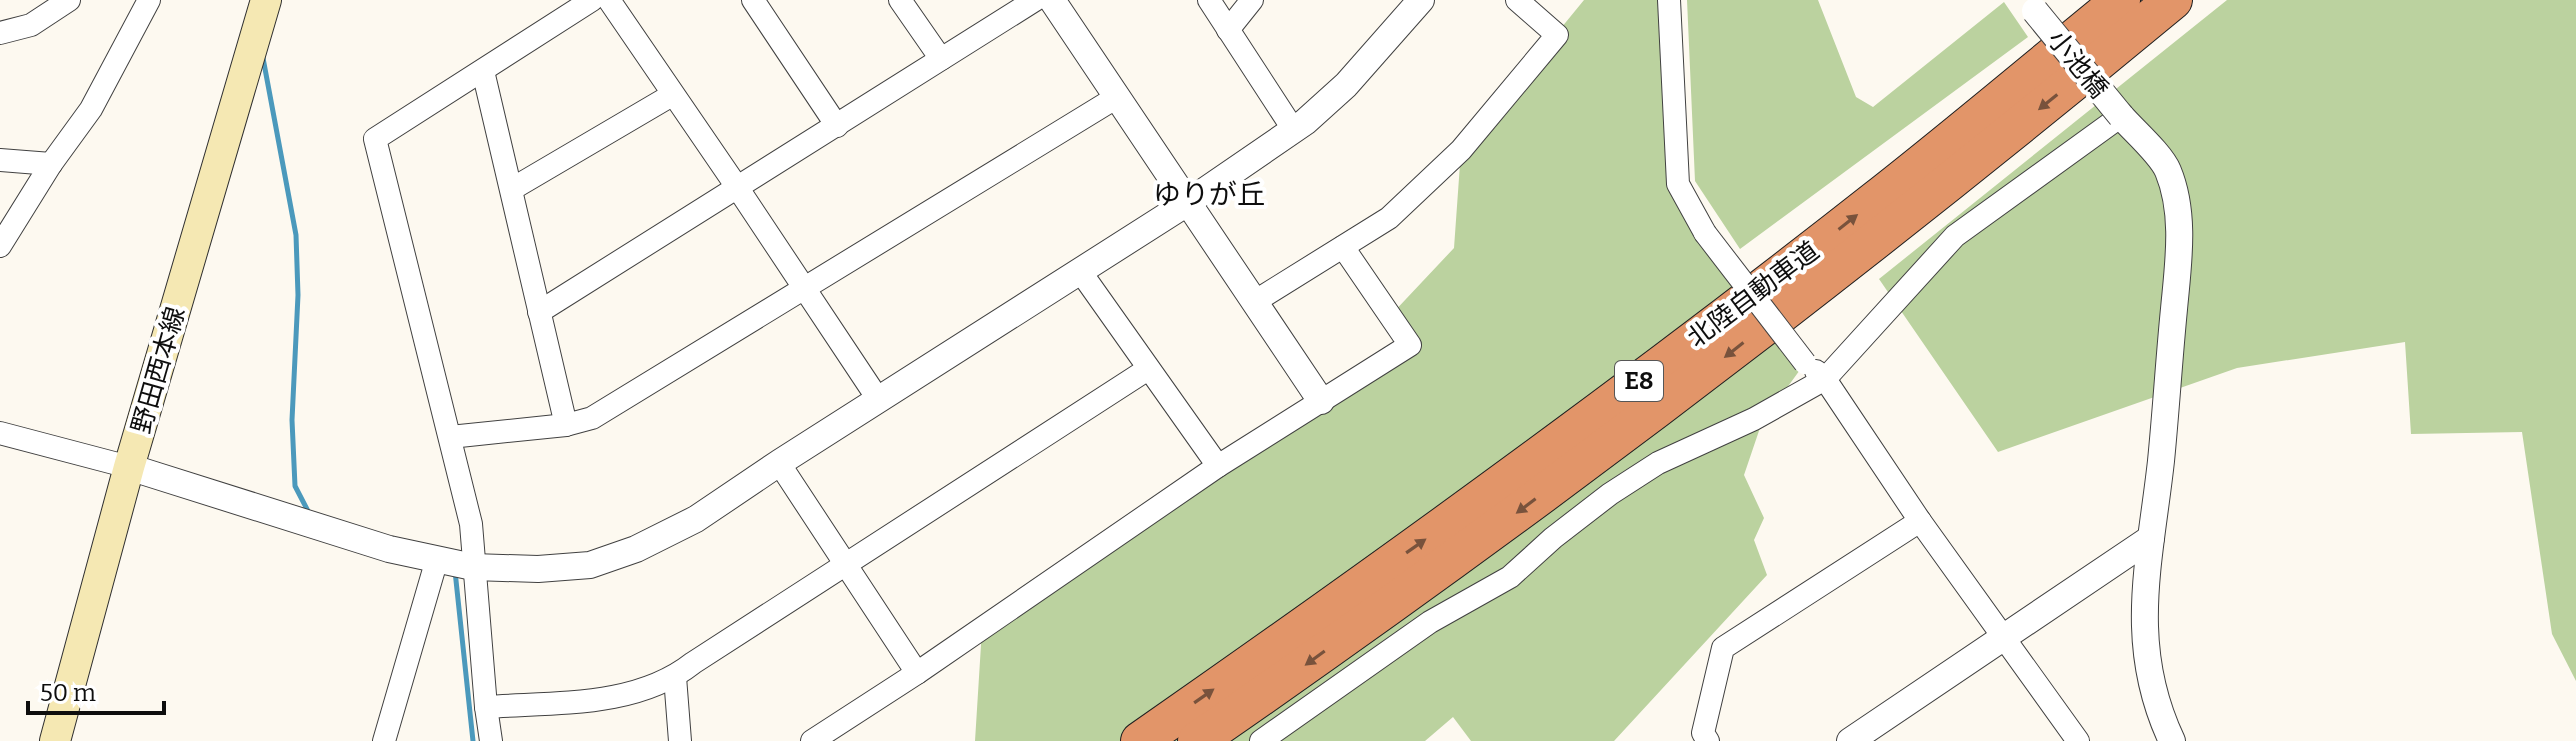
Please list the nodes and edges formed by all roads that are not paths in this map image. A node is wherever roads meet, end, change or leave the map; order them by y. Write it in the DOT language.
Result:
graph roads {
  1 [pos="69,0"];
  2 [pos="149,0"];
  3 [pos="592,0"];
  4 [pos="609,0"];
  5 [pos="753,0"];
  6 [pos="900,0"];
  7 [pos="1035,0"];
  8 [pos="1052,0"];
  9 [pos="1209,0"];
  10 [pos="1252,0"];
  11 [pos="1421,0"];
  12 [pos="1517,0"];
  13 [pos="1669,0"];
  14 [pos="2121,0"];
  15 [pos="2173,0"];
  16 [pos="264,5"];
  17 [pos="2030,6"];
  18 [pos="1228,30"];
  19 [pos="0,33"];
  20 [pos="941,59"];
  21 [pos="483,71"];
  22 [pos="672,95"];
  23 [pos="1117,97"];
  24 [pos="2121,116"];
  25 [pos="837,126"];
  26 [pos="1293,129"];
  27 [pos="0,160"];
  28 [pos="51,164"];
  29 [pos="737,187"];
  30 [pos="512,189"];
  31 [pos="1187,203"];
  32 [pos="0,246"];
  33 [pos="1343,247"];
  34 [pos="1080,271"];
  35 [pos="804,288"];
  36 [pos="1254,302"];
  37 [pos="539,312"];
  38 [pos="1148,369"];
  39 [pos="1825,379"];
  40 [pos="878,399"];
  41 [pos="1321,401"];
  42 [pos="566,425"];
  43 [pos="0,433"];
  44 [pos="450,437"];
  45 [pos="779,463"];
  46 [pos="1218,466"];
  47 [pos="129,467"];
  48 [pos="1920,521"];
  49 [pos="2151,538"];
  50 [pos="455,563"];
  51 [pos="845,565"];
  52 [pos="2003,637"];
  53 [pos="917,673"];
  54 [pos="675,677"];
  55 [pos="486,707"];
  56 [pos="55,741"];
  57 [pos="384,741"];
  58 [pos="491,741"];
  59 [pos="680,741"];
  60 [pos="812,741"];
  61 [pos="1140,741"];
  62 [pos="1197,741"];
  63 [pos="1261,741"];
  64 [pos="1708,741"];
  65 [pos="1850,741"];
  66 [pos="2078,741"];
  67 [pos="2172,741"];
  1 -- 19 [label="street"];
  2 -- 28 [label="street"];
  3 -- 21 [label="street"];
  4 -- 22 [label="street"];
  5 -- 25 [label="street"];
  6 -- 20 [label="street"];
  7 -- 20 [label="street"];
  8 -- 23 [label="street"];
  9 -- 18 [label="street"];
  10 -- 18 [label="street"];
  11 -- 26 [label="street"];
  12 -- 33 [label="street"];
  13 -- 39 [label="street, bridge"];
  61 -- 14 [label="highway, 北陸自動車道 / E8, one-way"];
  15 -- 62 [label="highway, 北陸自動車道 / E8, one-way"];
  16 -- 47 [label="main road, 野田西本線"];
  17 -- 24 [label="street, 小池橋, bridge"];
  18 -- 26 [label="street"];
  20 -- 25 [label="street"];
  21 -- 30 [label="street"];
  21 -- 44 [label="street"];
  22 -- 29 [label="street"];
  22 -- 30 [label="street"];
  23 -- 31 [label="street"];
  23 -- 35 [label="street"];
  24 -- 39 [label="street"];
  24 -- 49 [label="street, 小池橋"];
  25 -- 29 [label="street"];
  26 -- 31 [label="street"];
  27 -- 28 [label="street"];
  28 -- 32 [label="street"];
  29 -- 35 [label="street"];
  29 -- 37 [label="street"];
  30 -- 37 [label="street"];
  31 -- 34 [label="street"];
  31 -- 36 [label="street"];
  33 -- 36 [label="street"];
  33 -- 41 [label="street"];
  34 -- 38 [label="street"];
  34 -- 40 [label="street"];
  35 -- 40 [label="street"];
  35 -- 42 [label="street"];
  36 -- 41 [label="street"];
  37 -- 42 [label="street"];
  38 -- 46 [label="street"];
  38 -- 51 [label="street"];
  39 -- 48 [label="street"];
  39 -- 63 [label="street"];
  40 -- 45 [label="street"];
  41 -- 46 [label="street"];
  42 -- 44 [label="street"];
  43 -- 47 [label="street"];
  44 -- 50 [label="street"];
  45 -- 50 [label="street"];
  45 -- 51 [label="street"];
  46 -- 53 [label="street"];
  47 -- 50 [label="street"];
  47 -- 56 [label="main road, 野田西本線"];
  48 -- 52 [label="street"];
  48 -- 64 [label="street"];
  49 -- 52 [label="street"];
  49 -- 67 [label="street, 小池橋"];
  50 -- 55 [label="street"];
  50 -- 57 [label="street"];
  51 -- 53 [label="street"];
  51 -- 54 [label="street"];
  52 -- 65 [label="street"];
  52 -- 66 [label="street"];
  53 -- 60 [label="street"];
  54 -- 55 [label="street"];
  54 -- 59 [label="street"];
  55 -- 58 [label="street"];
}
